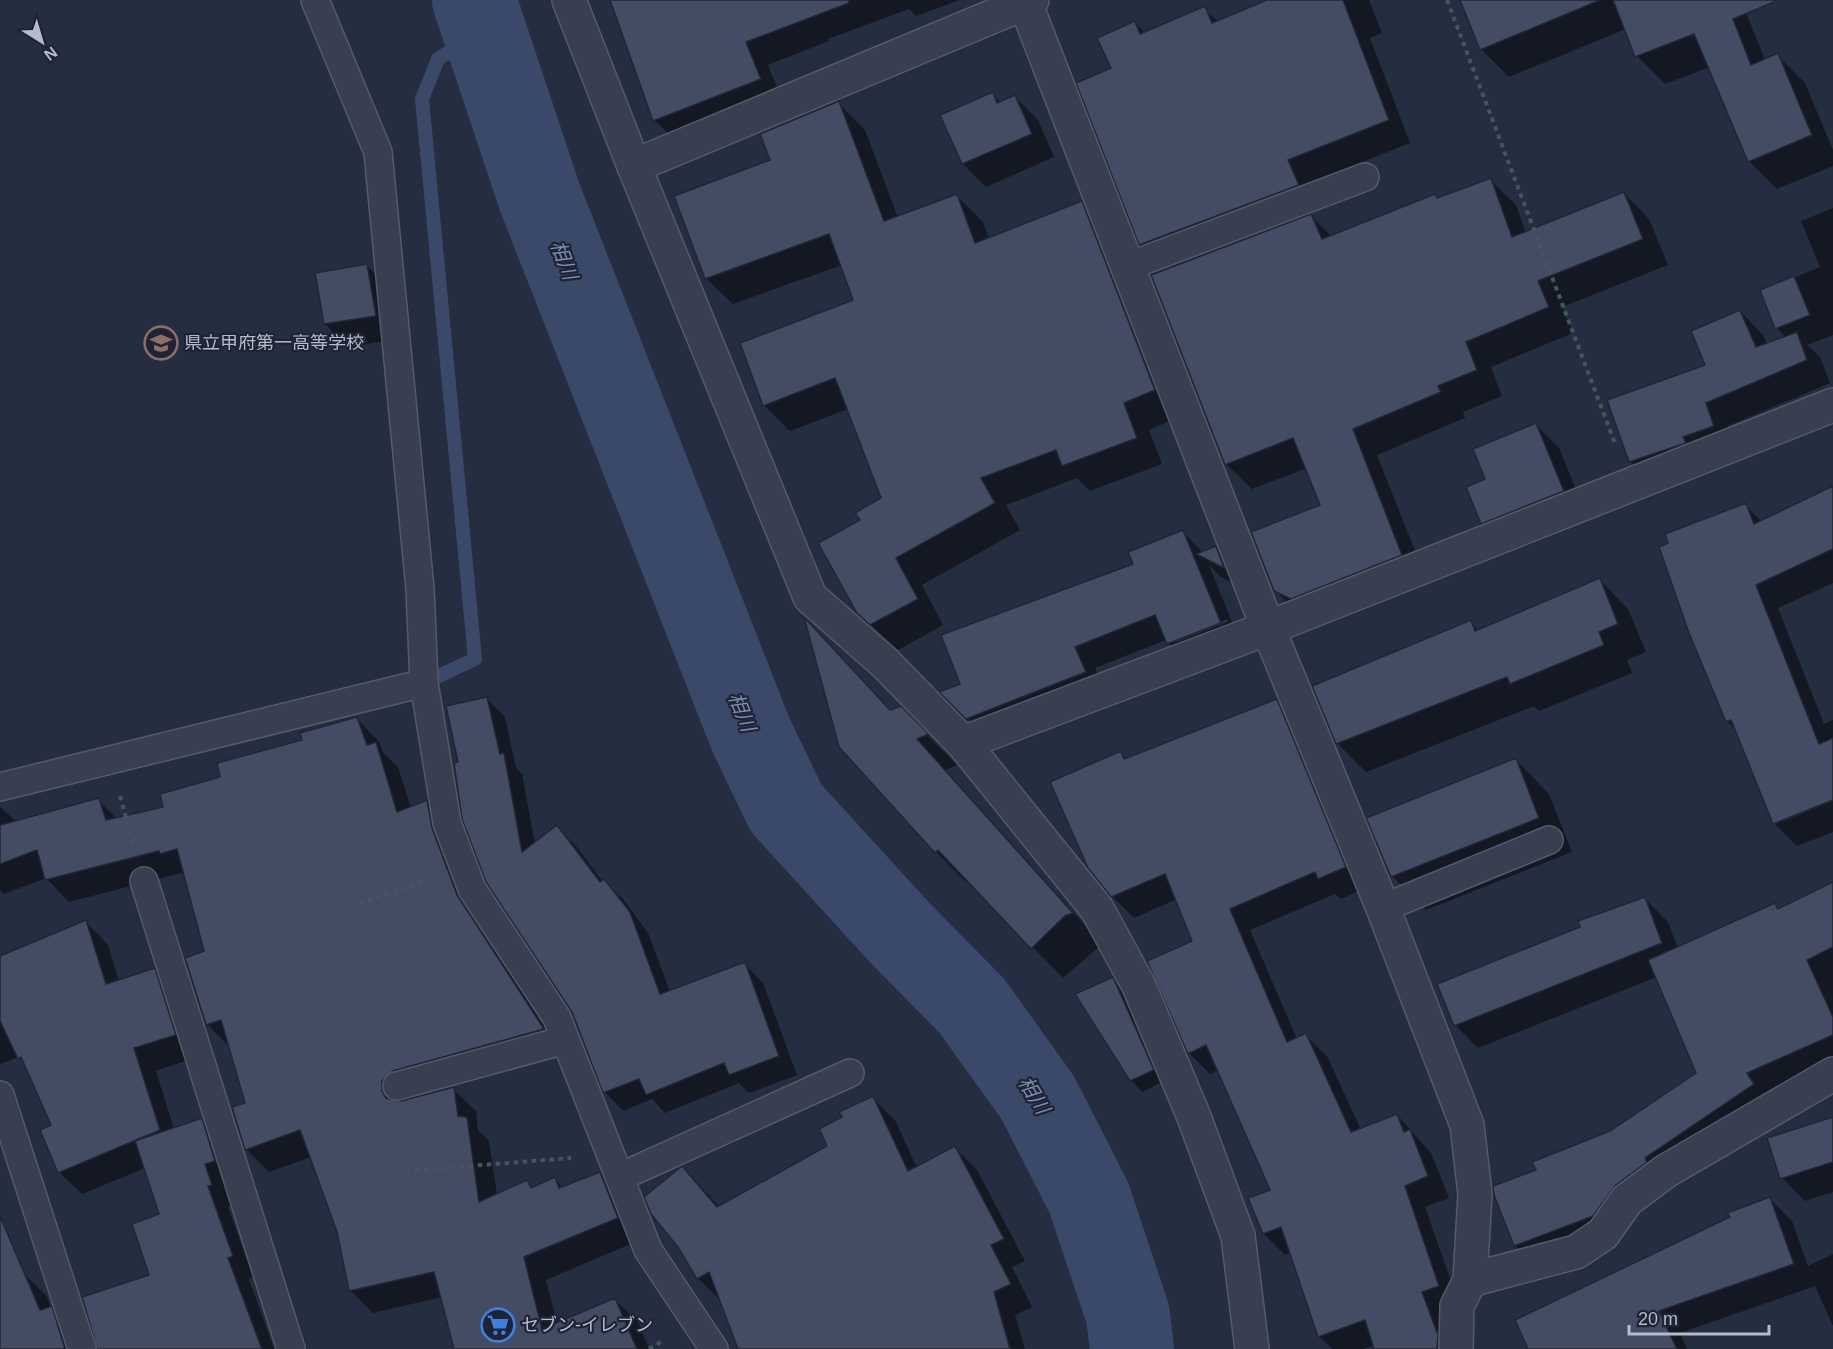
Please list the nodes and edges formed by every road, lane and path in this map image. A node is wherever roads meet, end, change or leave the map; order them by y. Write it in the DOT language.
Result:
graph roads {
  1 [pos="315,0"];
  2 [pos="569,0"];
  3 [pos="1447,0"];
  4 [pos="1027,1"];
  5 [pos="634,166"];
  6 [pos="1365,177"];
  7 [pos="1129,266"];
  8 [pos="1833,405"];
  9 [pos="1630,483"];
  10 [pos="1268,628"];
  11 [pos="424,683"];
  12 [pos="963,743"];
  13 [pos="109,759"];
  14 [pos="0,787"];
  15 [pos="1550,840"];
  16 [pos="464,868"];
  17 [pos="144,882"];
  18 [pos="359,903"];
  19 [pos="1383,908"];
  20 [pos="565,1040"];
  21 [pos="850,1073"];
  22 [pos="1833,1074"];
  23 [pos="397,1086"];
  24 [pos="0,1095"];
  25 [pos="616,1166"];
  26 [pos="406,1171"];
  27 [pos="1470,1280"];
  28 [pos="82,1349"];
  29 [pos="291,1349"];
  30 [pos="714,1349"];
  31 [pos="1252,1349"];
  32 [pos="1456,1349"];
  1 -- 11 [label="lane"];
  2 -- 5 [label="street"];
  3 -- 9 [label="path"];
  4 -- 5 [label="street"];
  4 -- 7 [label="street"];
  5 -- 12 [label="street"];
  6 -- 7 [label="lane"];
  7 -- 10 [label="street"];
  8 -- 9 [label="street"];
  9 -- 10 [label="street"];
  10 -- 12 [label="street"];
  10 -- 19 [label="street"];
  11 -- 13 [label="lane"];
  11 -- 16 [label="lane"];
  12 -- 31 [label="street"];
  13 -- 14 [label="lane"];
  13 -- 17 [label="path"];
  15 -- 19 [label="lane"];
  16 -- 18 [label="path"];
  16 -- 20 [label="lane"];
  17 -- 29 [label="lane"];
  19 -- 27 [label="street"];
  20 -- 23 [label="lane"];
  20 -- 25 [label="lane"];
  21 -- 25 [label="lane"];
  22 -- 27 [label="street"];
  24 -- 28 [label="lane"];
  25 -- 26 [label="path"];
  25 -- 30 [label="lane"];
  27 -- 32 [label="street"];
}
